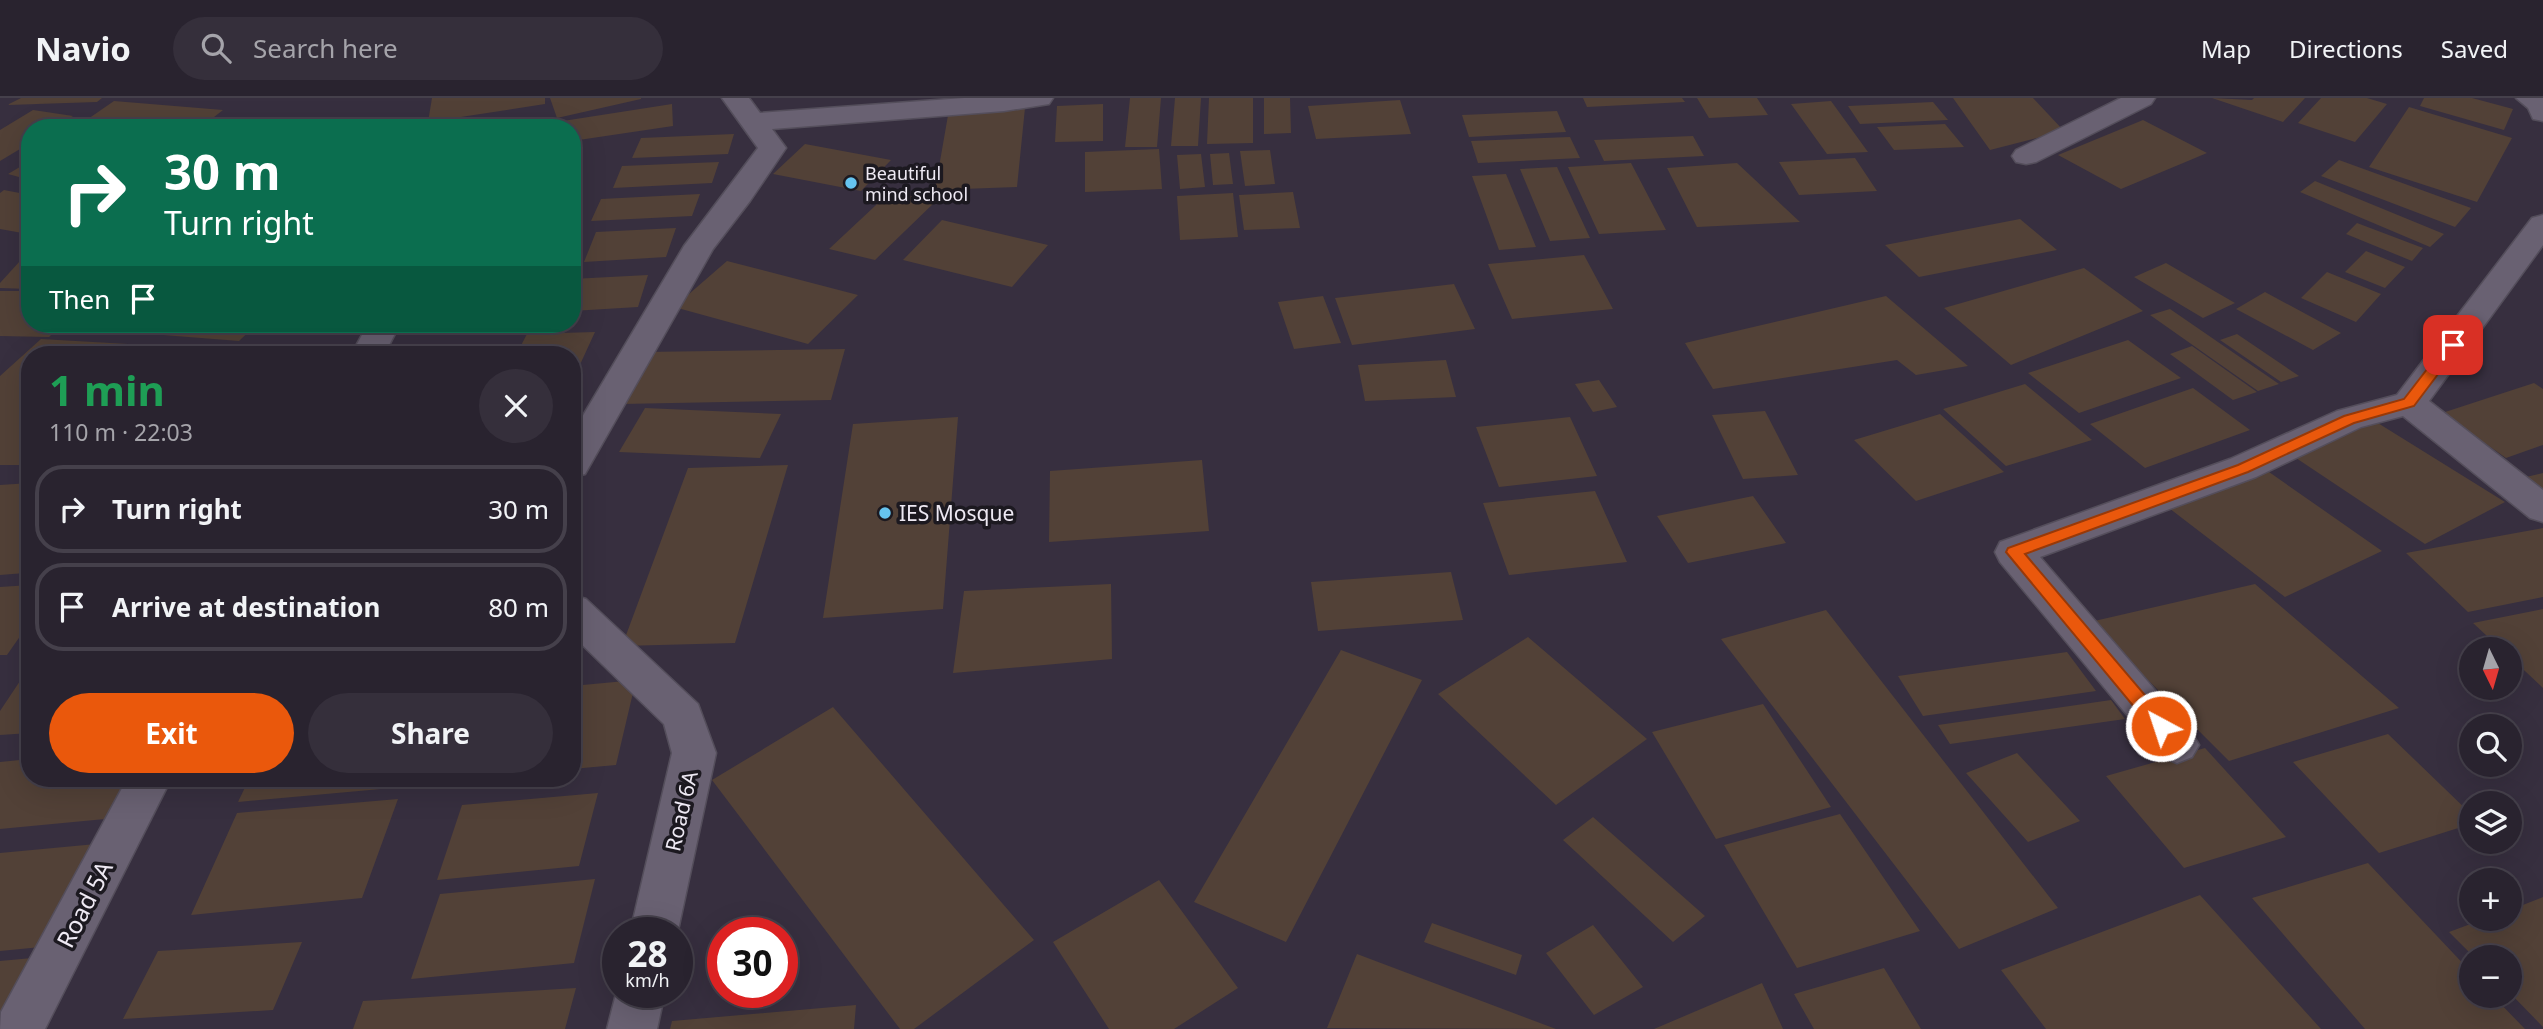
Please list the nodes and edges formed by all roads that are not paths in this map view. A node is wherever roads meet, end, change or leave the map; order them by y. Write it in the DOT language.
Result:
graph roads {
  1 [pos="735,98"];
  2 [pos="1040,98"];
  3 [pos="2142,98"];
  4 [pos="2529,98"];
  5 [pos="2543,113"];
  6 [pos="752,122"];
  7 [pos="2026,156"];
  8 [pos="2543,224"];
  9 [pos="2409,403"];
  10 [pos="581,449"];
  11 [pos="2543,509"];
  12 [pos="581,619"];
  13 [pos="2177,745"];
  14 [pos="145,787"];
  15 [pos="657,917"];
  16 [pos="637,1008"];
  17 [pos="19,1029"];
  18 [pos="632,1029"];
  1 -- 6 [label="street"];
  2 -- 6 [label="street"];
  3 -- 7 [label="street"];
  4 -- 5 [label="street"];
  6 -- 10 [label="street"];
  8 -- 9 [label="street"];
  9 -- 11 [label="street"];
  9 -- 13 [label="street"];
  12 -- 15 [label="street, Road 6A"];
  14 -- 17 [label="street, Road 5A"];
  16 -- 18 [label="street"];
}
